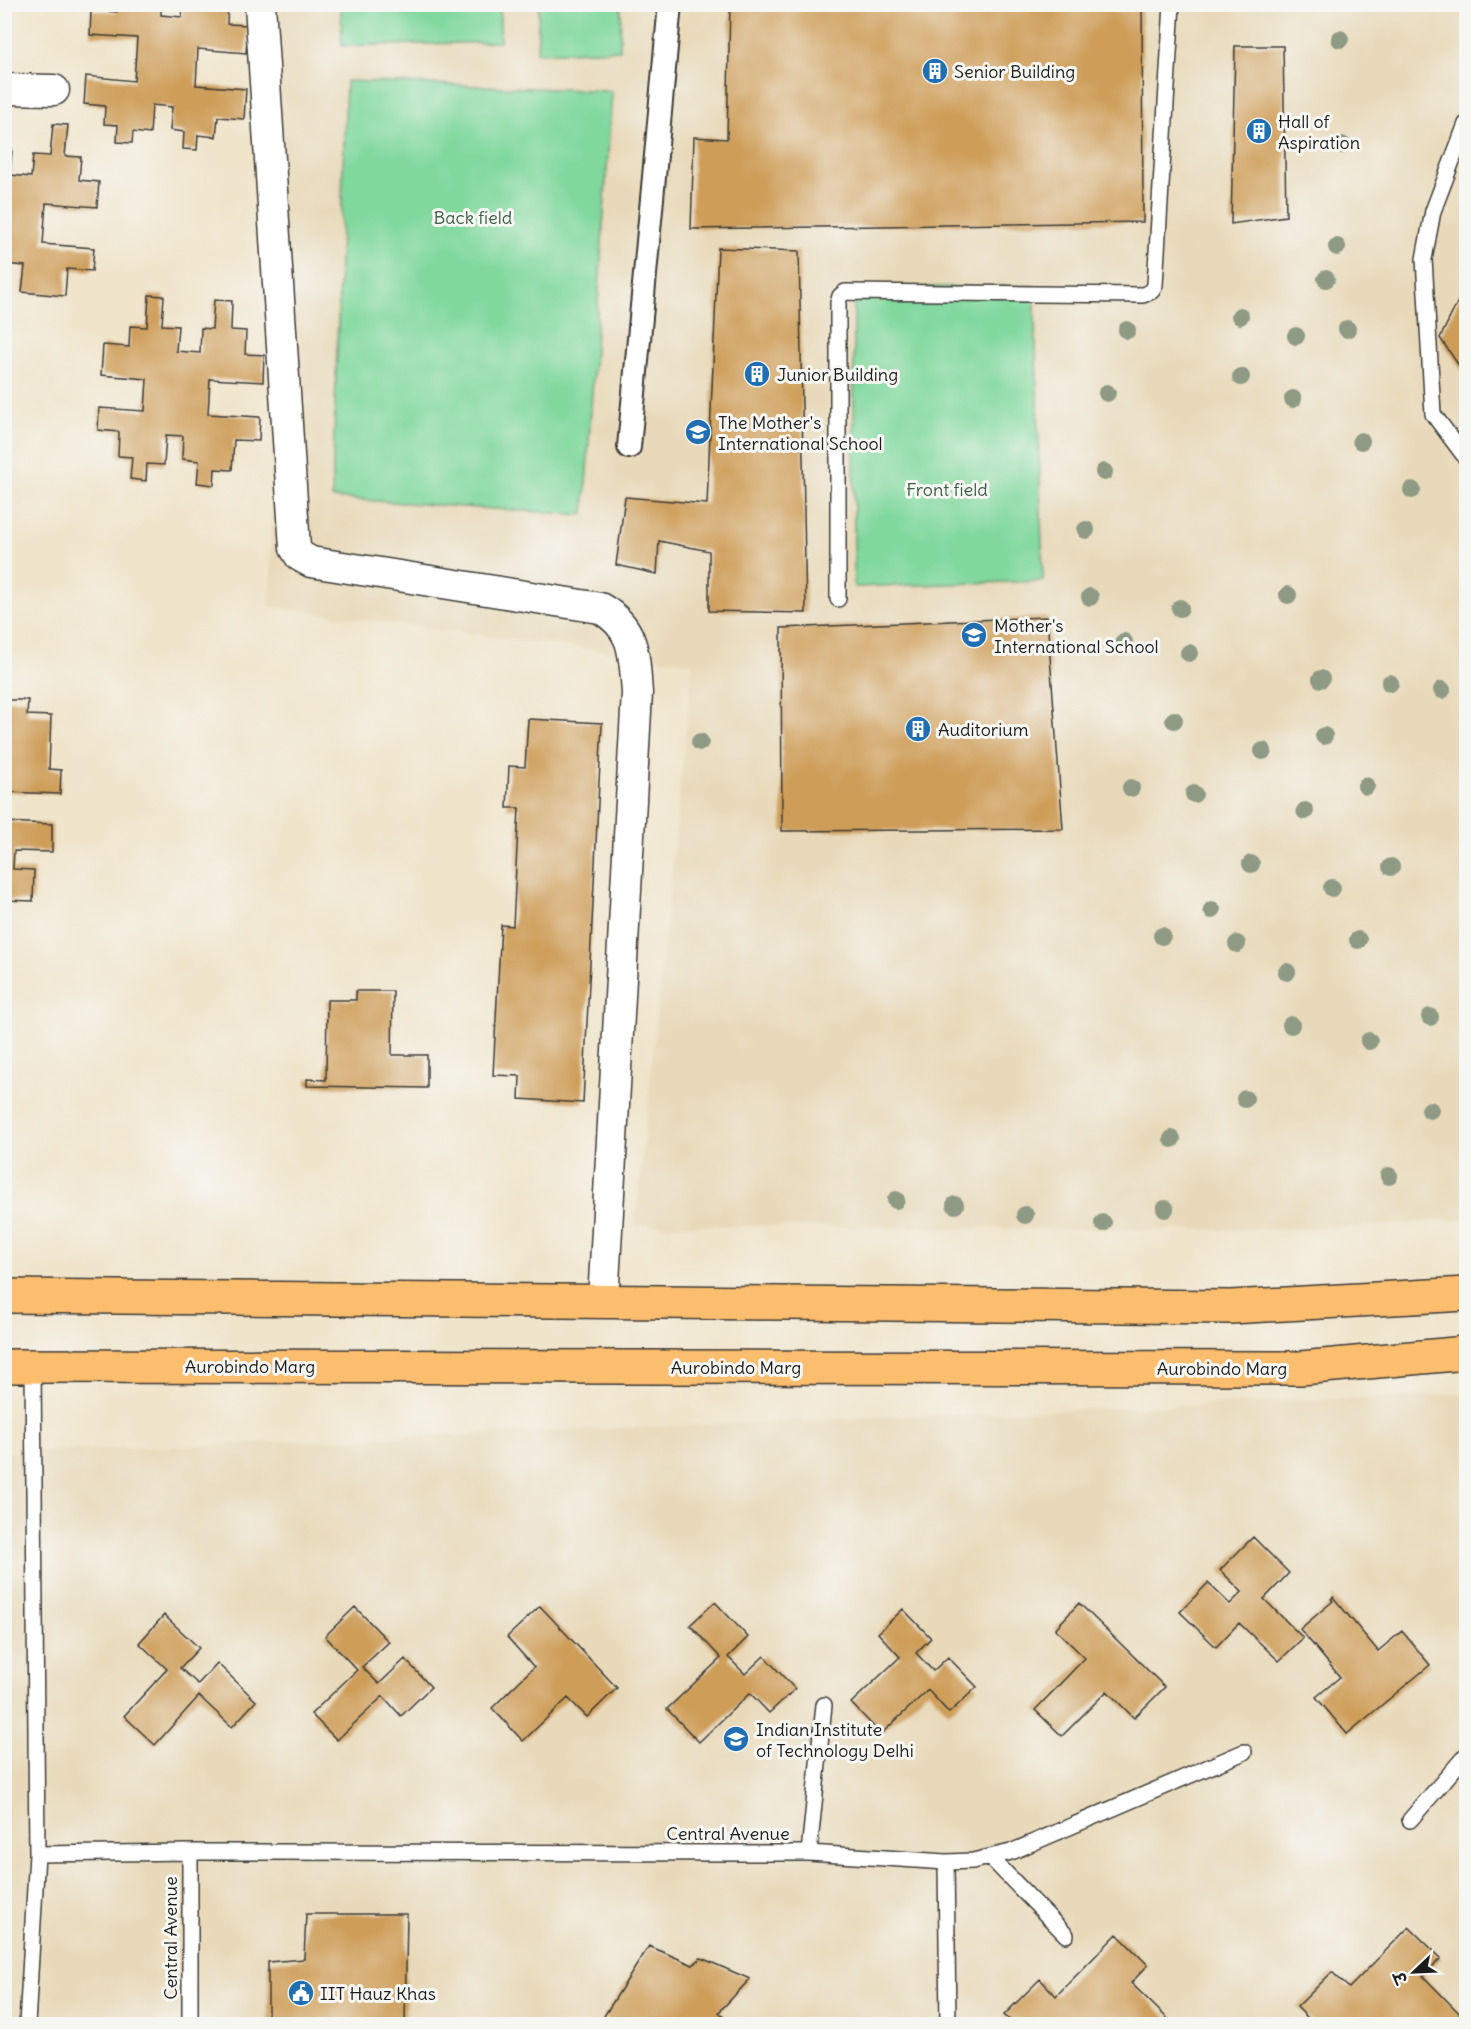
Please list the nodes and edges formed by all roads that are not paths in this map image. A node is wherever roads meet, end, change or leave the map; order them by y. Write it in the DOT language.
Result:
graph roads {
  1 [pos="260,4"];
  2 [pos="670,4"];
  3 [pos="1172,4"];
  4 [pos="4,89"];
  5 [pos="54,90"];
  6 [pos="1467,124"];
  7 [pos="629,447"];
  8 [pos="1467,458"];
  9 [pos="838,599"];
  10 [pos="1467,1294"];
  11 [pos="4,1296"];
  12 [pos="603,1301"];
  13 [pos="1467,1353"];
  14 [pos="19,1366"];
  15 [pos="824,1705"];
  16 [pos="1244,1752"];
  17 [pos="1467,1755"];
  18 [pos="1410,1820"];
  19 [pos="190,1851"];
  20 [pos="809,1853"];
  21 [pos="37,1854"];
  22 [pos="990,1857"];
  23 [pos="946,1862"];
  24 [pos="1066,1935"];
  25 [pos="27,2025"];
  26 [pos="190,2025"];
  27 [pos="948,2025"];
  1 -- 12 [label="street"];
  2 -- 7 [label="street"];
  3 -- 9 [label="lane"];
  4 -- 5 [label="street"];
  6 -- 8 [label="lane"];
  10 -- 12 [label="highway"];
  11 -- 12 [label="highway"];
  13 -- 14 [label="highway, Aurobindo Marg"];
  14 -- 21 [label="lane"];
  15 -- 20 [label="lane"];
  16 -- 22 [label="lane, Central Avenue"];
  17 -- 18 [label="lane"];
  19 -- 20 [label="lane, Central Avenue"];
  19 -- 21 [label="lane, Central Avenue"];
  19 -- 26 [label="lane, Central Avenue"];
  20 -- 23 [label="lane, Central Avenue"];
  21 -- 25 [label="lane"];
  22 -- 23 [label="lane, Central Avenue"];
  22 -- 24 [label="lane"];
  23 -- 27 [label="lane"];
}
